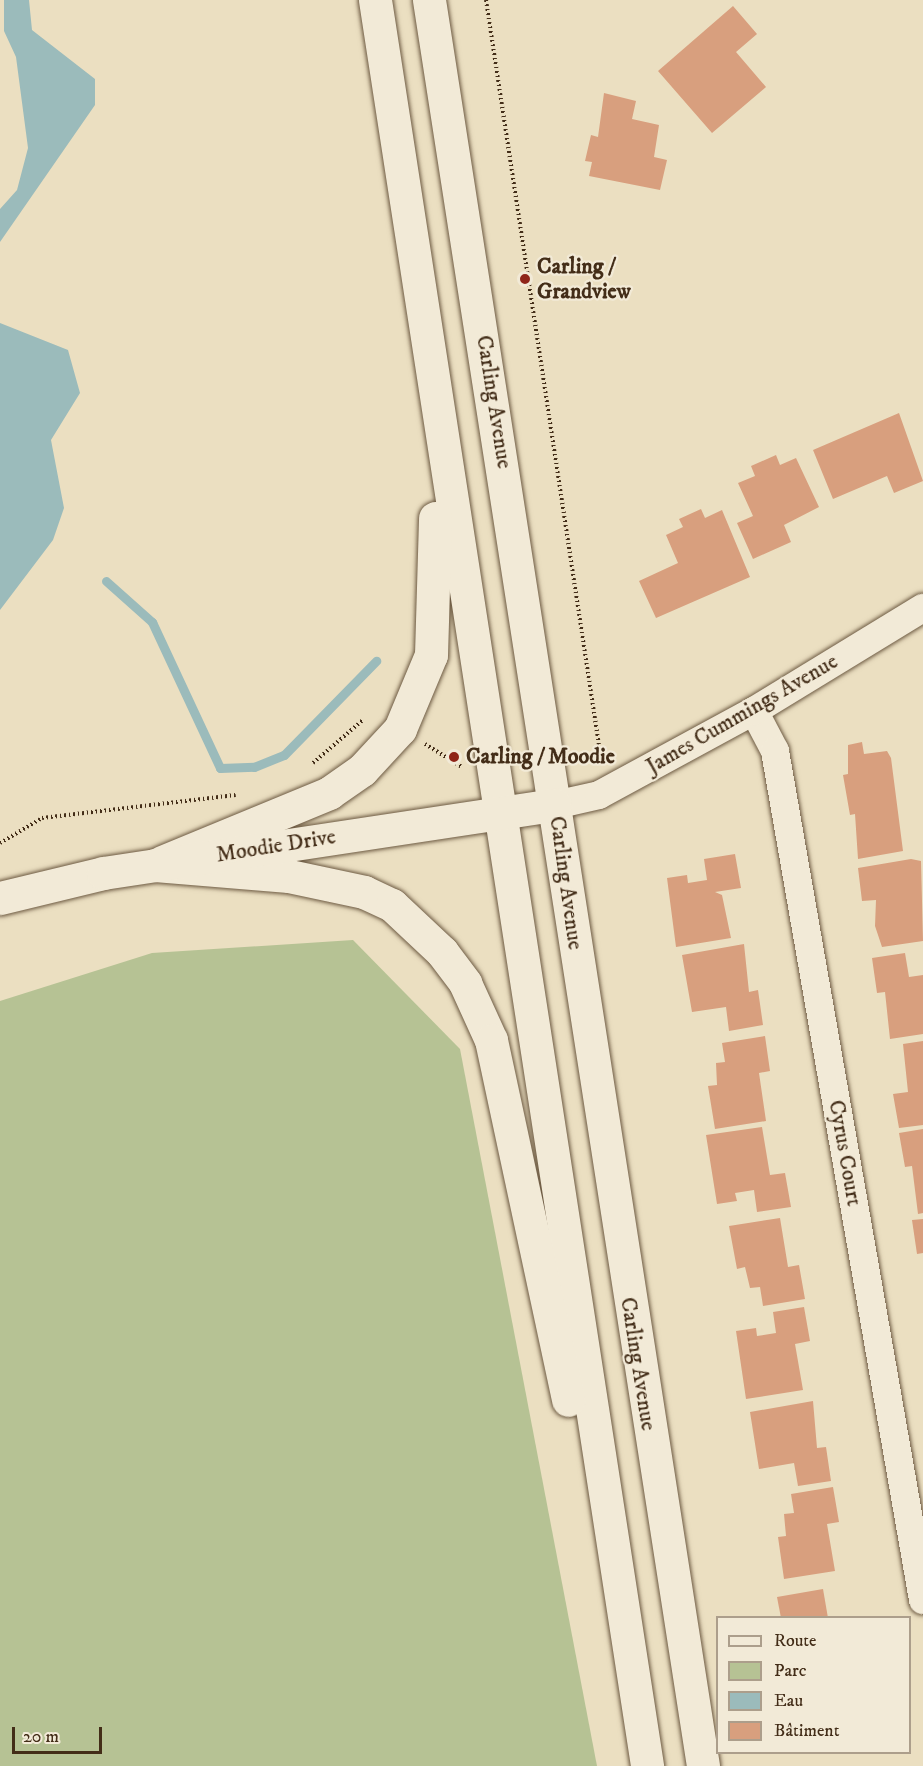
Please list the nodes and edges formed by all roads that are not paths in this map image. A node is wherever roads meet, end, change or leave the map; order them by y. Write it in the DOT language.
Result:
graph roads {
  1 [pos="375,0"];
  2 [pos="429,0"];
  3 [pos="439,0"];
  4 [pos="441,81"];
  5 [pos="430,365"];
  6 [pos="923,608"];
  7 [pos="754,711"];
  8 [pos="555,805"];
  9 [pos="497,812"];
  10 [pos="155,865"];
  11 [pos="0,898"];
  12 [pos="923,1600"];
  13 [pos="639,1720"];
  14 [pos="647,1766"];
  15 [pos="703,1766"];
  1 -- 5 [label="main road"];
  2 -- 4 [label="main road, Carling Avenue"];
  3 -- 4 [label="main road"];
  4 -- 8 [label="main road, Carling Avenue"];
  5 -- 9 [label="main road"];
  5 -- 10 [label="main road"];
  6 -- 7 [label="street, James Cummings Avenue"];
  7 -- 8 [label="street, James Cummings Avenue"];
  7 -- 12 [label="street, Cyrus Court"];
  8 -- 9 [label="main road, Moodie Drive"];
  8 -- 15 [label="main road, Carling Avenue"];
  9 -- 10 [label="main road, Moodie Drive"];
  9 -- 13 [label="main road"];
  10 -- 11 [label="main road, Moodie Drive"];
  10 -- 13 [label="main road"];
  13 -- 14 [label="main road"];
}
